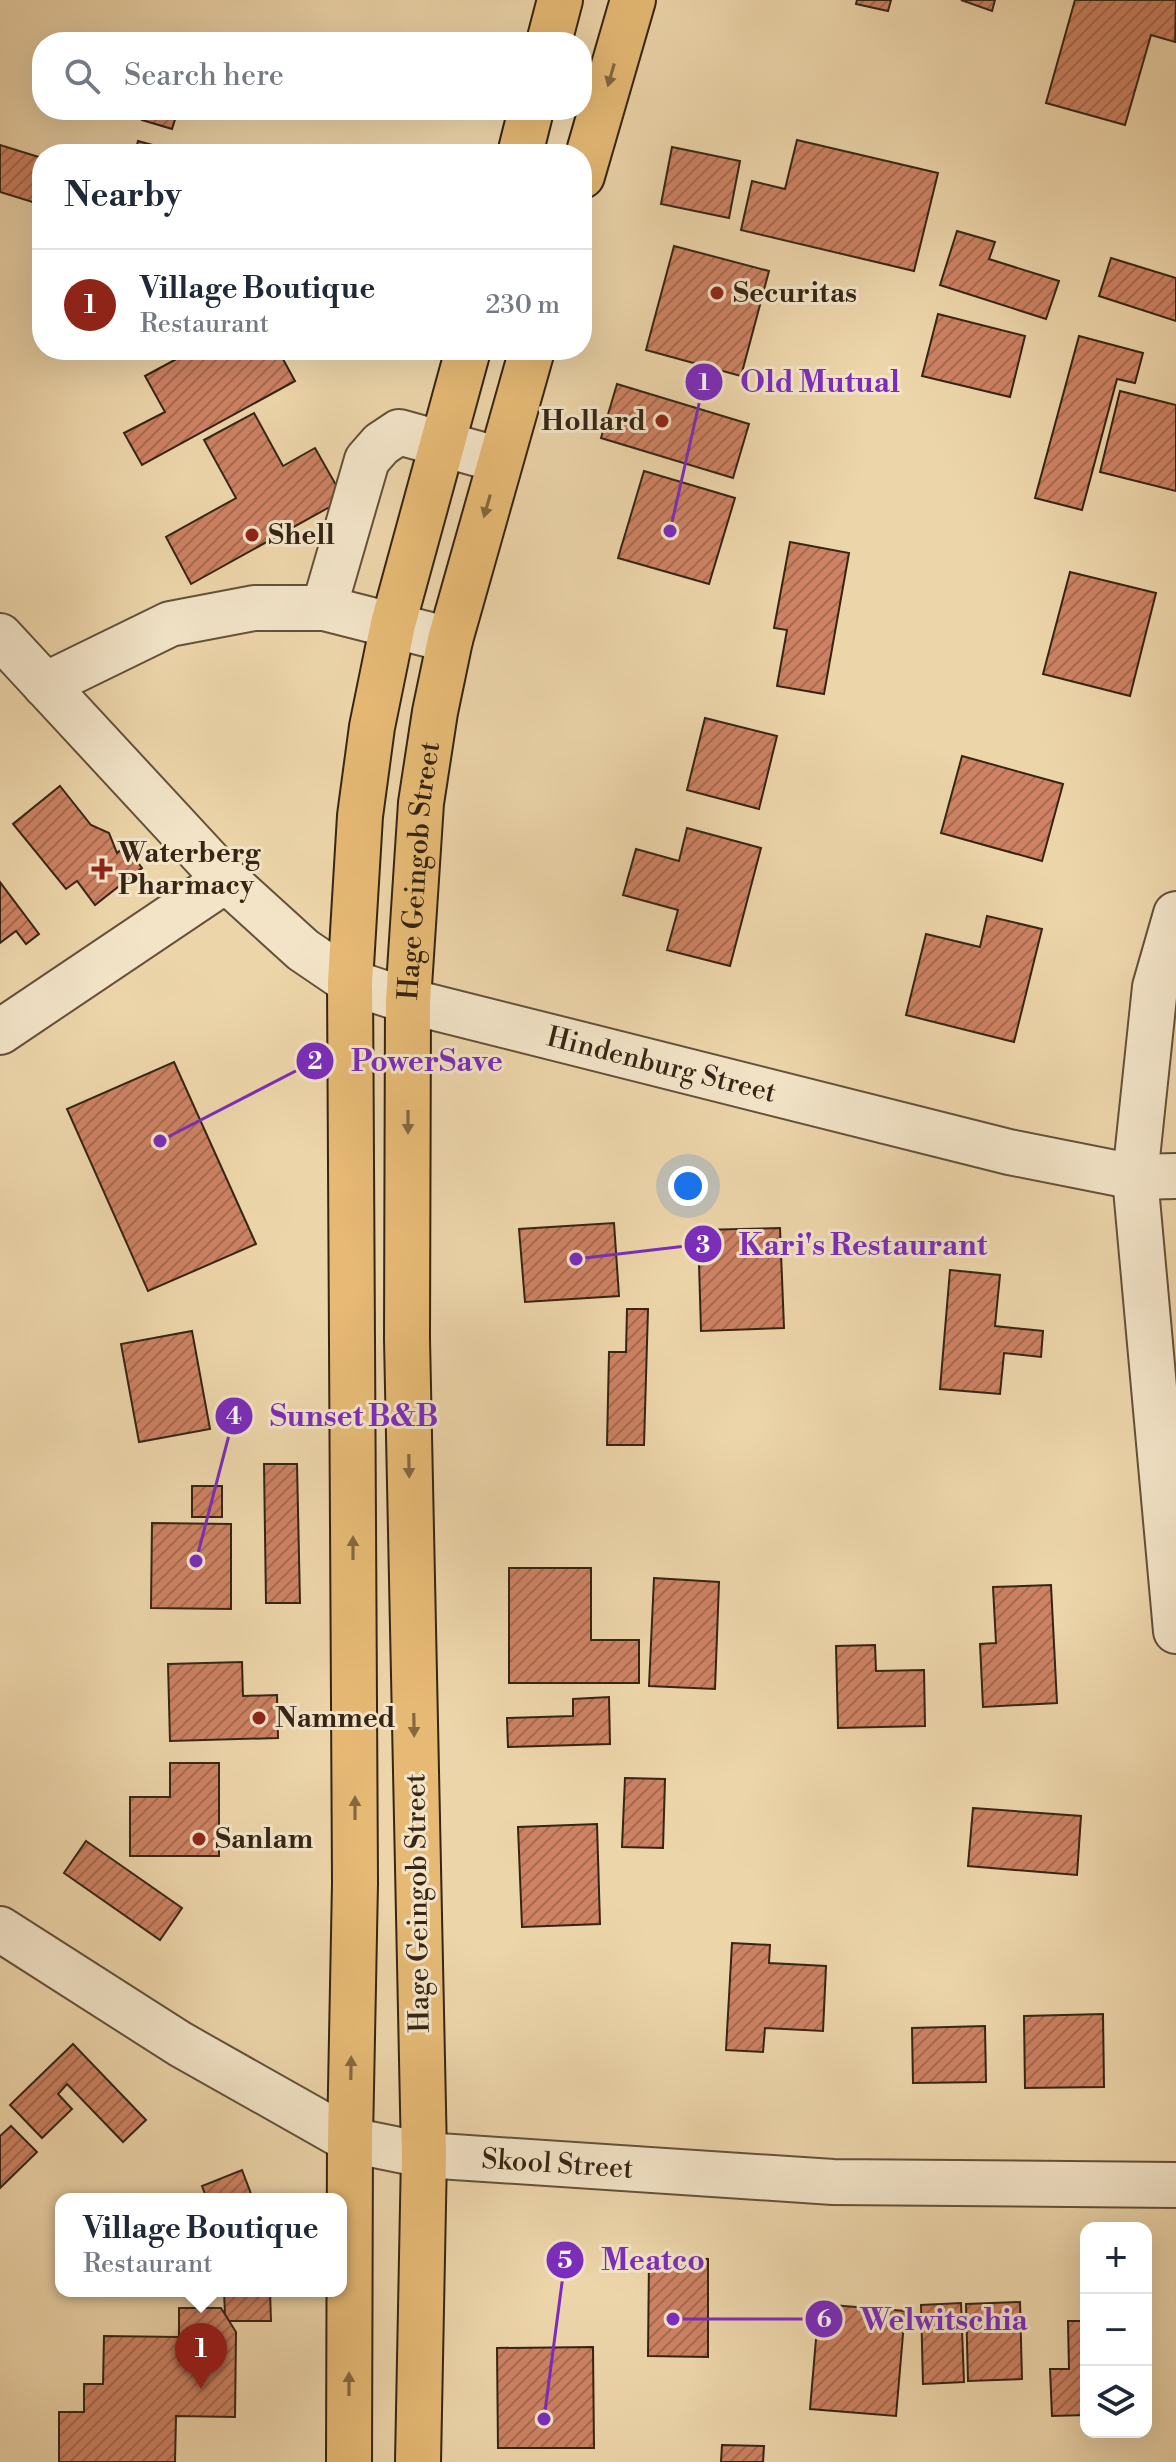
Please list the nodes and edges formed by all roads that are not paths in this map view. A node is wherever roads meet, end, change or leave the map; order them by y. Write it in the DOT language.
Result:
graph roads {
  1 [pos="560,0"];
  2 [pos="633,0"];
  3 [pos="552,32"];
  4 [pos="528,120"];
  5 [pos="522,144"];
  6 [pos="591,144"];
  7 [pos="465,360"];
  8 [pos="529,360"];
  9 [pos="443,445"];
  10 [pos="500,460"];
  11 [pos="324,608"];
  12 [pos="393,624"];
  13 [pos="0,636"];
  14 [pos="450,640"];
  15 [pos="45,685"];
  16 [pos="226,880"];
  17 [pos="1176,914"];
  18 [pos="350,982"];
  19 [pos="408,1001"];
  20 [pos="0,1032"];
  21 [pos="1156,1177"];
  22 [pos="1176,1631"];
  23 [pos="355,1883"];
  24 [pos="417,1884"];
  25 [pos="0,1929"];
  26 [pos="350,2140"];
  27 [pos="424,2155"];
  28 [pos="1176,2185"];
  29 [pos="349,2462"];
  30 [pos="418,2462"];
  1 -- 3 [label="highway"];
  2 -- 6 [label="highway, one-way"];
  4 -- 5 [label="highway"];
  7 -- 9 [label="highway, Hage Geingob Street"];
  8 -- 10 [label="highway, Hage Geingob Street"];
  9 -- 10 [label="street"];
  9 -- 11 [label="street"];
  9 -- 12 [label="highway, Hage Geingob Street"];
  10 -- 14 [label="highway, Hage Geingob Street, one-way"];
  11 -- 12 [label="street"];
  11 -- 15 [label="street"];
  12 -- 14 [label="street"];
  12 -- 18 [label="highway, Hage Geingob Street"];
  13 -- 15 [label="street, Hindenburg Street"];
  14 -- 19 [label="highway, Hage Geingob Street"];
  15 -- 16 [label="street, Hindenburg Street"];
  16 -- 18 [label="street, Hindenburg Street"];
  16 -- 20 [label="street"];
  17 -- 21 [label="street"];
  18 -- 19 [label="street, Hindenburg Street"];
  23 -- 18 [label="highway, Hage Geingob Street, one-way"];
  19 -- 21 [label="street, Hindenburg Street"];
  19 -- 24 [label="highway, Hage Geingob Street, one-way"];
  21 -- 22 [label="street"];
  23 -- 24 [label="highway"];
  26 -- 23 [label="highway, Hage Geingob Street, one-way"];
  24 -- 27 [label="highway, Hage Geingob Street"];
  25 -- 26 [label="street, Skool Street"];
  26 -- 27 [label="street, Skool Street"];
  29 -- 26 [label="highway, Hage Geingob Street, one-way"];
  27 -- 28 [label="street, Skool Street"];
  27 -- 30 [label="highway, Hage Geingob Street"];
}
